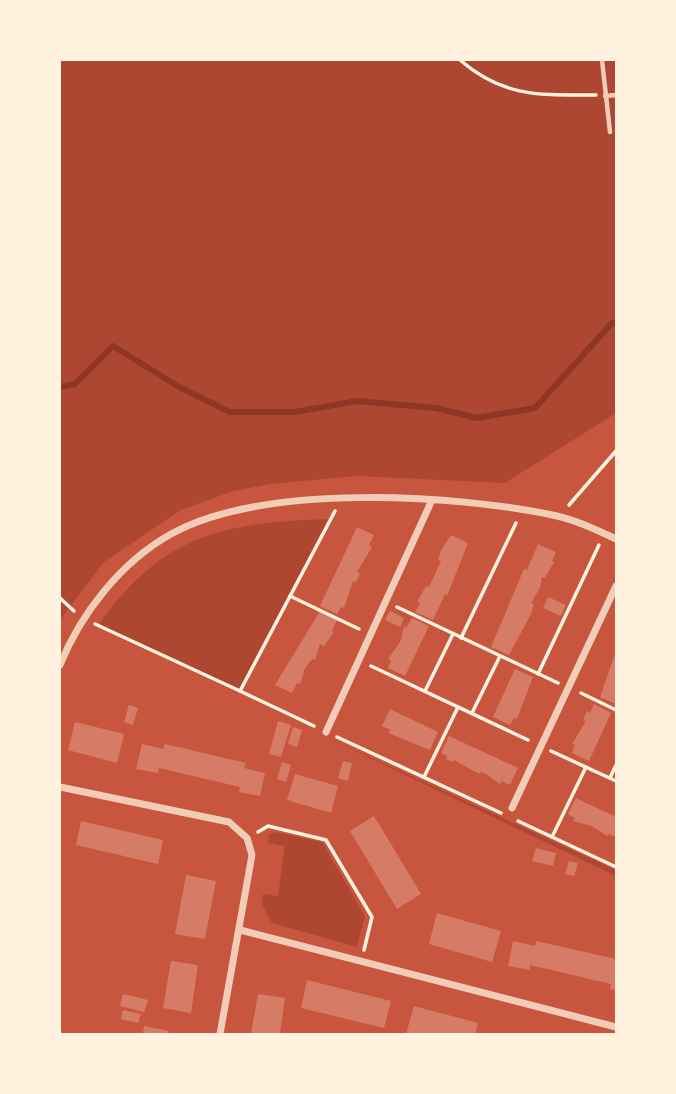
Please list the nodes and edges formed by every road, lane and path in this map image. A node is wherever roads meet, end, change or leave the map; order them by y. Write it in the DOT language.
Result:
graph roads {
  1 [pos="460,60"];
  2 [pos="602,60"];
  3 [pos="617,95"];
  4 [pos="605,96"];
  5 [pos="610,132"];
  6 [pos="617,451"];
  7 [pos="341,499"];
  8 [pos="432,500"];
  9 [pos="523,511"];
  10 [pos="558,516"];
  11 [pos="605,534"];
  12 [pos="617,539"];
  13 [pos="617,586"];
  14 [pos="290,596"];
  15 [pos="60,598"];
  16 [pos="385,602"];
  17 [pos="83,619"];
  18 [pos="453,634"];
  19 [pos="370,635"];
  20 [pos="461,638"];
  21 [pos="500,656"];
  22 [pos="359,660"];
  23 [pos="60,665"];
  24 [pos="538,674"];
  25 [pos="568,687"];
  26 [pos="240,691"];
  27 [pos="425,691"];
  28 [pos="458,707"];
  29 [pos="617,710"];
  30 [pos="471,713"];
  31 [pos="326,732"];
  32 [pos="541,746"];
  33 [pos="617,765"];
  34 [pos="586,767"];
  35 [pos="424,777"];
  36 [pos="610,779"];
  37 [pos="617,781"];
  38 [pos="60,788"];
  39 [pos="512,808"];
  40 [pos="552,837"];
  41 [pos="247,838"];
  42 [pos="617,867"];
  43 [pos="240,930"];
  44 [pos="361,964"];
  45 [pos="617,1027"];
  46 [pos="220,1034"];
  1 -- 4 [label="path"];
  2 -- 4 [label="lane"];
  3 -- 4 [label="lane"];
  4 -- 5 [label="lane"];
  6 -- 10 [label="path"];
  7 -- 8 [label="street"];
  7 -- 14 [label="path"];
  7 -- 17 [label="street"];
  8 -- 9 [label="street"];
  8 -- 16 [label="street"];
  9 -- 10 [label="street"];
  9 -- 20 [label="path"];
  10 -- 11 [label="street"];
  11 -- 12 [label="street"];
  11 -- 24 [label="path"];
  13 -- 25 [label="street"];
  14 -- 19 [label="path"];
  14 -- 26 [label="path"];
  15 -- 17 [label="path"];
  16 -- 18 [label="path"];
  16 -- 19 [label="street"];
  17 -- 23 [label="street"];
  17 -- 26 [label="path"];
  18 -- 20 [label="path"];
  18 -- 27 [label="path"];
  19 -- 22 [label="street"];
  20 -- 21 [label="path"];
  21 -- 24 [label="path"];
  21 -- 30 [label="path"];
  22 -- 27 [label="path"];
  22 -- 31 [label="street"];
  24 -- 25 [label="path"];
  25 -- 29 [label="path"];
  25 -- 32 [label="street"];
  26 -- 31 [label="path"];
  27 -- 28 [label="path"];
  28 -- 30 [label="path"];
  28 -- 35 [label="path"];
  30 -- 32 [label="path"];
  31 -- 35 [label="path"];
  32 -- 34 [label="path"];
  32 -- 39 [label="street"];
  33 -- 36 [label="path"];
  34 -- 36 [label="path"];
  34 -- 40 [label="path"];
  35 -- 40 [label="path"];
  36 -- 37 [label="path"];
  38 -- 41 [label="street"];
  40 -- 42 [label="path"];
  41 -- 43 [label="street"];
  41 -- 44 [label="path"];
  43 -- 44 [label="street"];
  43 -- 46 [label="street"];
  44 -- 45 [label="street"];
}
